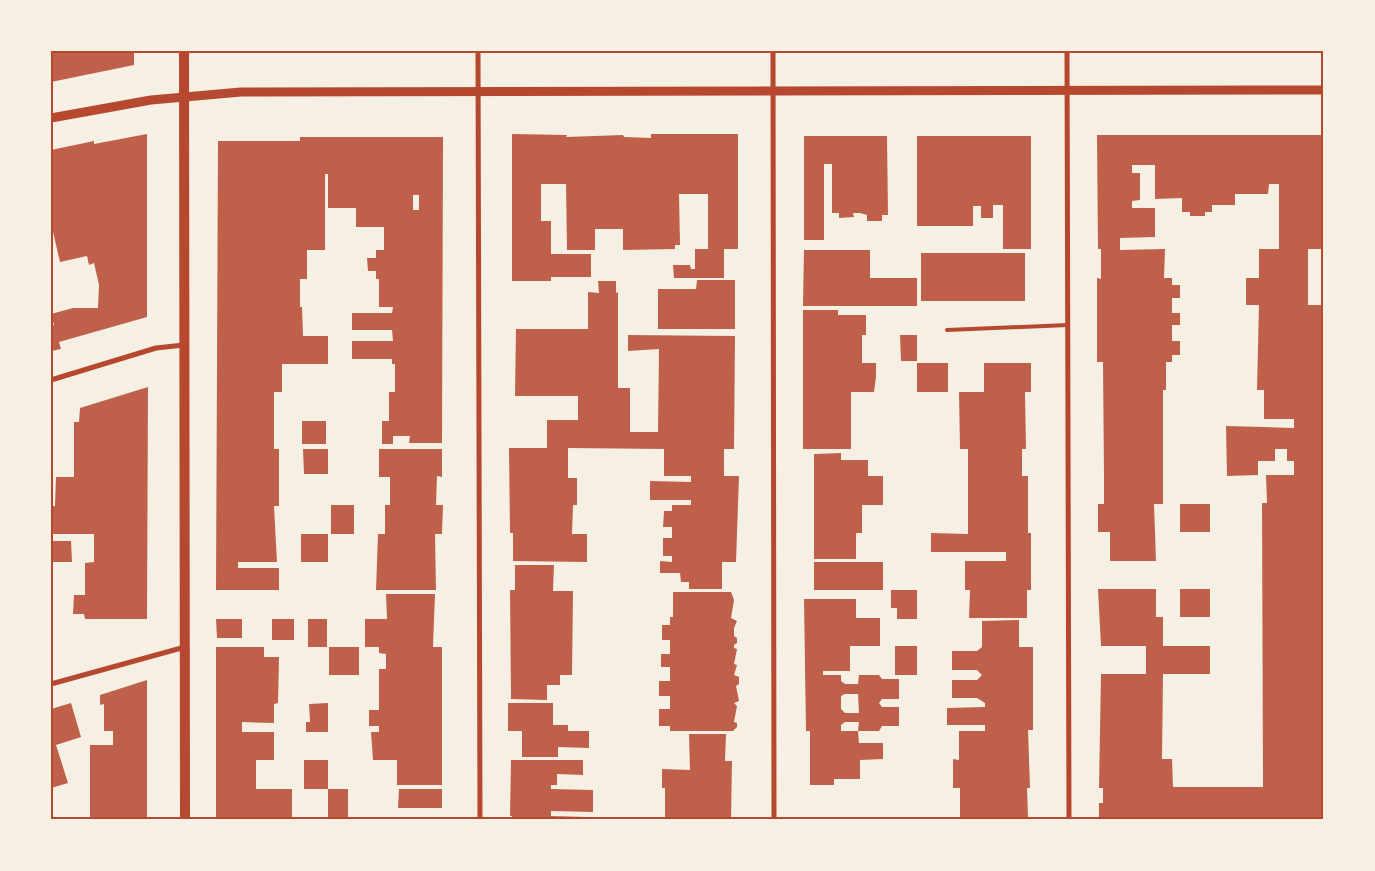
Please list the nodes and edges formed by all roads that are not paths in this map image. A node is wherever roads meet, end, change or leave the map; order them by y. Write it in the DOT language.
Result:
graph roads {
  1 [pos="184,51"];
  2 [pos="478,51"];
  3 [pos="773,51"];
  4 [pos="1067,51"];
  5 [pos="1324,90"];
  6 [pos="478,91"];
  7 [pos="774,91"];
  8 [pos="1067,91"];
  9 [pos="185,96"];
  10 [pos="51,118"];
  11 [pos="1068,325"];
  12 [pos="947,330"];
  13 [pos="185,345"];
  14 [pos="51,380"];
  15 [pos="185,647"];
  16 [pos="51,684"];
  17 [pos="186,820"];
  18 [pos="480,820"];
  19 [pos="774,820"];
  20 [pos="1069,820"];
  1 -- 9 [label="main road"];
  2 -- 6 [label="street"];
  3 -- 7 [label="street"];
  4 -- 8 [label="street"];
  5 -- 8 [label="street"];
  6 -- 7 [label="street"];
  6 -- 9 [label="street"];
  6 -- 18 [label="street"];
  7 -- 8 [label="street"];
  7 -- 19 [label="street"];
  8 -- 11 [label="street"];
  9 -- 10 [label="street"];
  9 -- 13 [label="main road"];
  11 -- 12 [label="lane"];
  11 -- 20 [label="street"];
  13 -- 14 [label="street"];
  13 -- 15 [label="main road"];
  15 -- 16 [label="street"];
  15 -- 17 [label="main road"];
}
